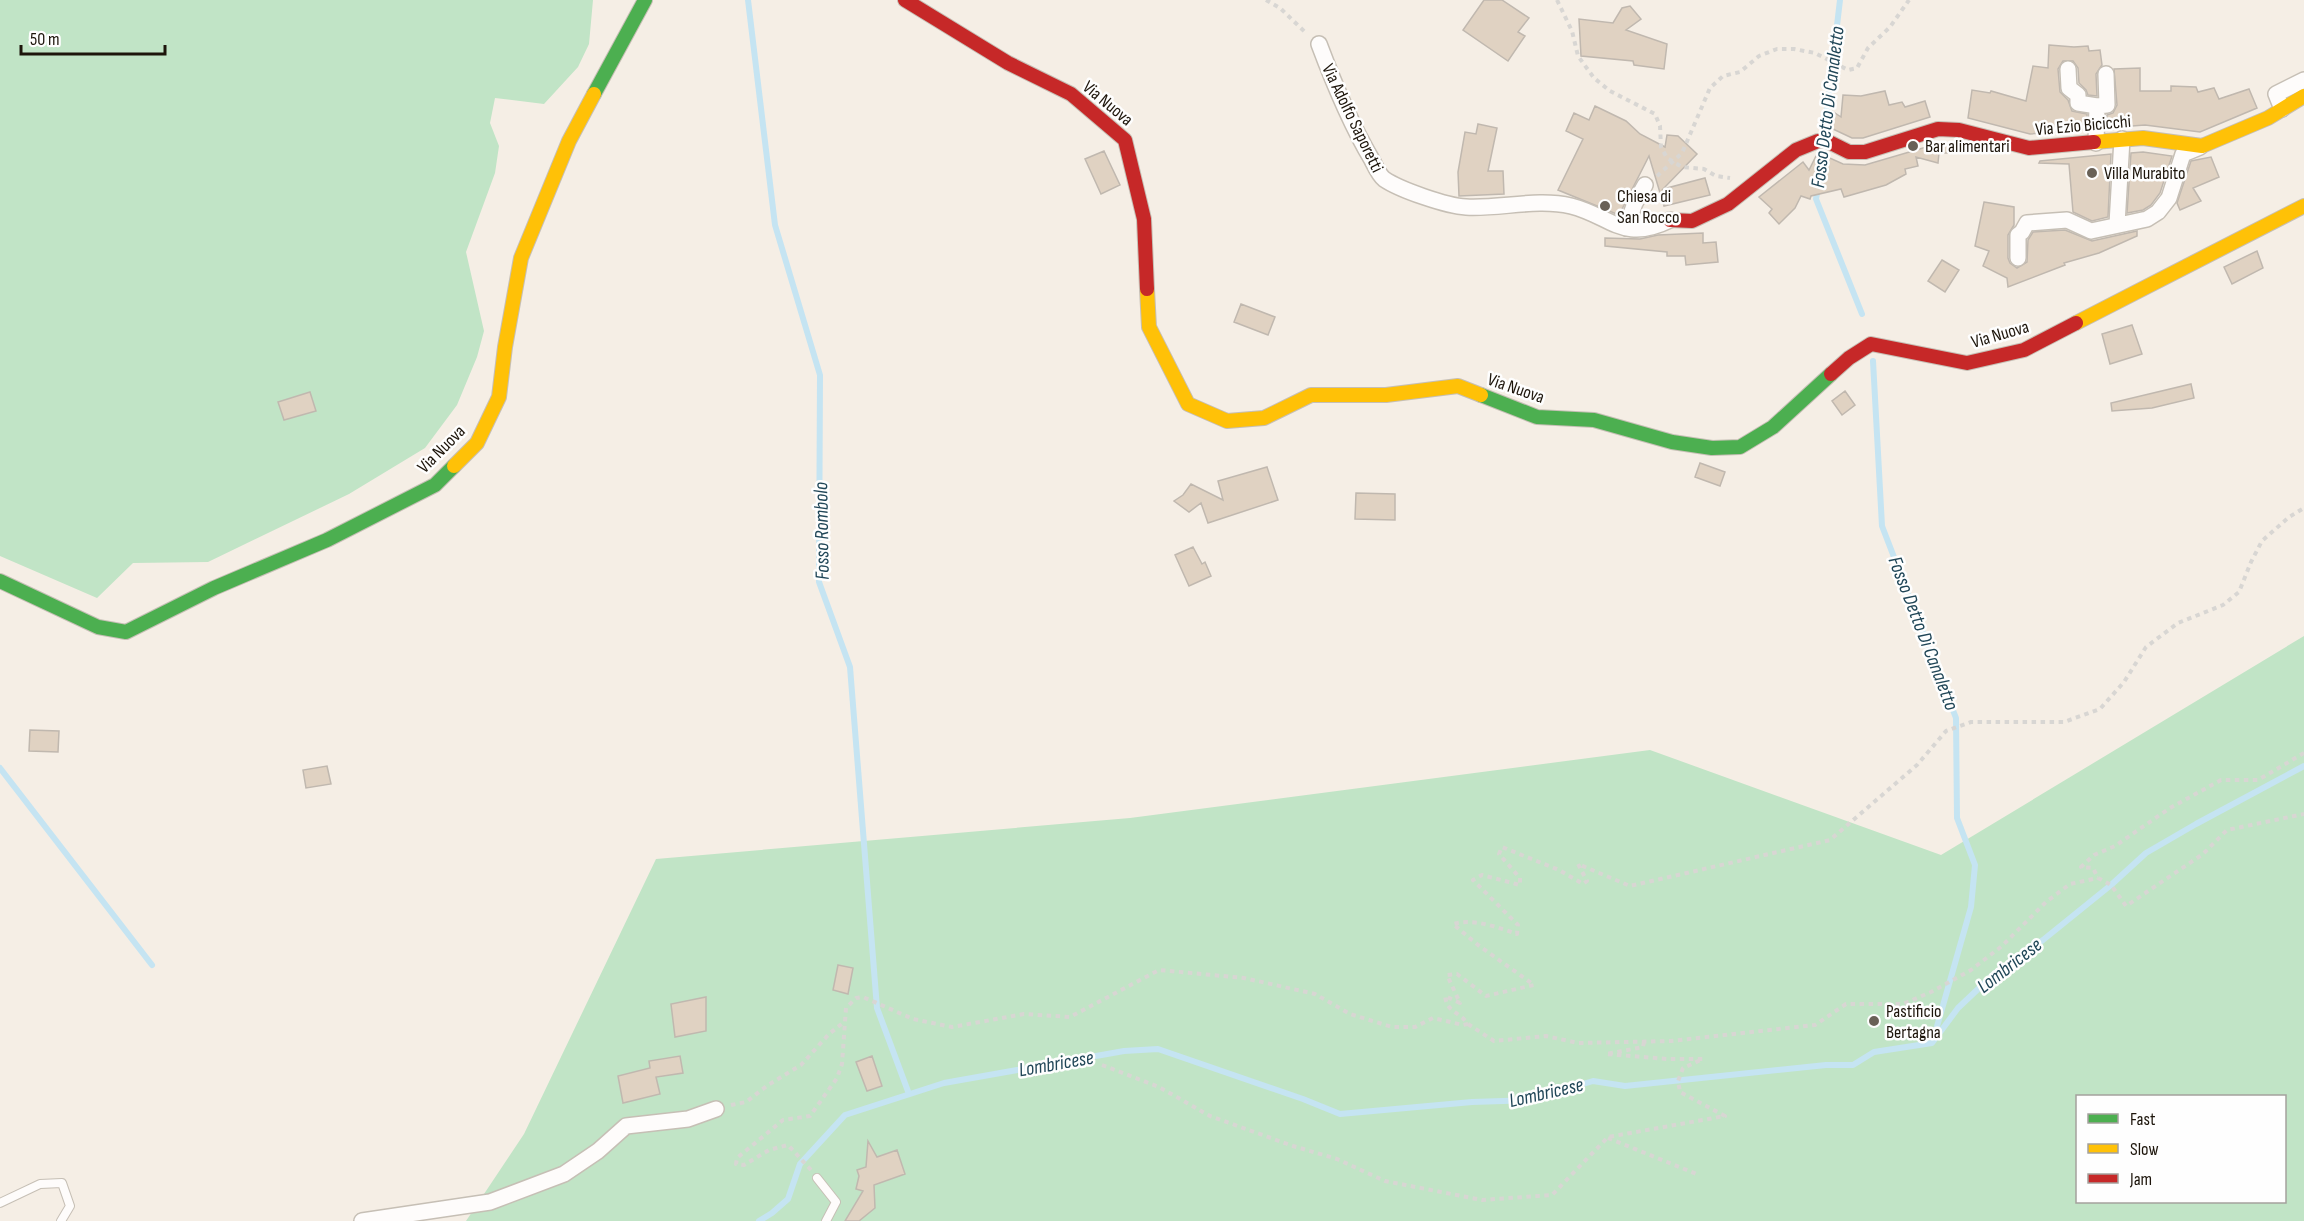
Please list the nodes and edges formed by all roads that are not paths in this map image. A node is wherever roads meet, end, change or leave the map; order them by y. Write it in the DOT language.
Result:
graph roads {
  1 [pos="645,0"];
  2 [pos="905,0"];
  3 [pos="1319,44"];
  4 [pos="2068,69"];
  5 [pos="2106,74"];
  6 [pos="2304,80"];
  7 [pos="2304,96"];
  8 [pos="2097,106"];
  9 [pos="2282,109"];
  10 [pos="2122,139"];
  11 [pos="2096,143"];
  12 [pos="2202,146"];
  13 [pos="1645,185"];
  14 [pos="2304,206"];
  15 [pos="1670,220"];
  16 [pos="2116,224"];
  17 [pos="1626,228"];
  18 [pos="2018,258"];
  19 [pos="0,580"];
  20 [pos="716,1109"];
  21 [pos="817,1178"];
  22 [pos="0,1203"];
  23 [pos="61,1221"];
  24 [pos="362,1221"];
  25 [pos="826,1221"];
  1 -- 19 [label="street, Via Nuova"];
  2 -- 14 [label="street, Via Nuova"];
  3 -- 17 [label="street, Via Adolfo Saporetti"];
  4 -- 8 [label="street"];
  5 -- 8 [label="street"];
  6 -- 9 [label="street"];
  7 -- 9 [label="street"];
  8 -- 11 [label="street"];
  9 -- 12 [label="street"];
  10 -- 11 [label="street, Via Ezio Bicicchi"];
  10 -- 12 [label="street, Via Ezio Bicicchi"];
  10 -- 16 [label="street"];
  11 -- 15 [label="street, Via Ezio Bicicchi"];
  12 -- 16 [label="street"];
  13 -- 17 [label="street"];
  15 -- 17 [label="street, Via Adolfo Saporetti"];
  16 -- 18 [label="street"];
  20 -- 24 [label="street"];
  21 -- 25 [label="lane"];
  22 -- 23 [label="lane"];
}
